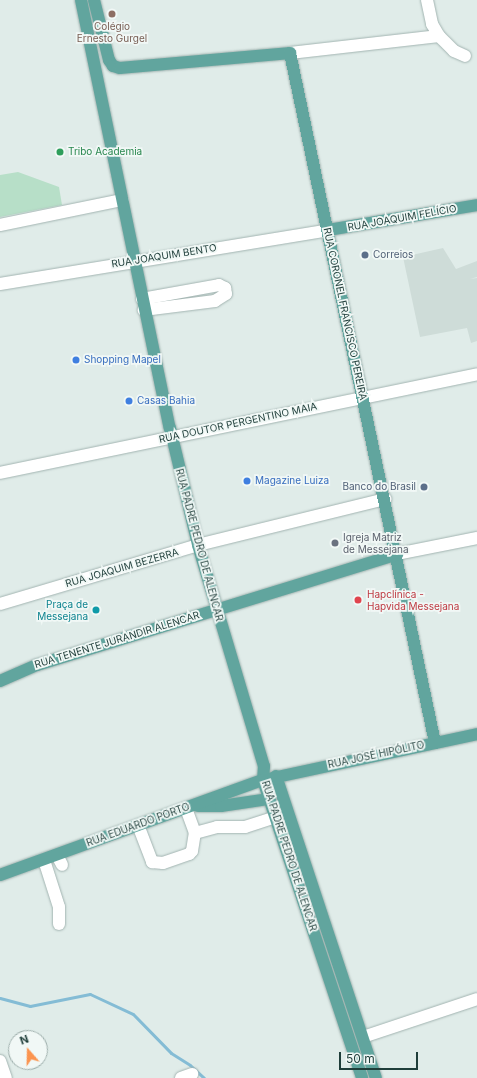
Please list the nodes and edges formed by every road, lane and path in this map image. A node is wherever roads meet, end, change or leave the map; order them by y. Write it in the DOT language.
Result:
graph roads {
  1 [pos="80,0"];
  2 [pos="94,0"];
  3 [pos="427,0"];
  4 [pos="439,36"];
  5 [pos="290,53"];
  6 [pos="465,56"];
  7 [pos="122,200"];
  8 [pos="477,205"];
  9 [pos="0,225"];
  10 [pos="328,230"];
  11 [pos="134,260"];
  12 [pos="0,284"];
  13 [pos="143,304"];
  14 [pos="477,374"];
  15 [pos="363,397"];
  16 [pos="172,438"];
  17 [pos="0,474"];
  18 [pos="385,499"];
  19 [pos="477,538"];
  20 [pos="198,546"];
  21 [pos="397,554"];
  22 [pos="0,604"];
  23 [pos="215,610"];
  24 [pos="0,682"];
  25 [pos="477,734"];
  26 [pos="435,742"];
  27 [pos="276,776"];
  28 [pos="263,780"];
  29 [pos="269,799"];
  30 [pos="187,807"];
  31 [pos="275,817"];
  32 [pos="138,825"];
  33 [pos="195,833"];
  34 [pos="44,860"];
  35 [pos="306,866"];
  36 [pos="293,870"];
  37 [pos="0,875"];
  38 [pos="59,924"];
  39 [pos="477,999"];
  40 [pos="363,1037"];
  41 [pos="0,1061"];
  42 [pos="6,1078"];
  43 [pos="362,1078"];
  44 [pos="376,1078"];
  1 -- 7 [label="main road, RUA PADRE PEDRO DE ALENCAR"];
  2 -- 5 [label="main road"];
  3 -- 4 [label="street"];
  4 -- 5 [label="street"];
  4 -- 6 [label="street"];
  5 -- 10 [label="main road, RUA CORONEL FRANCISCO PEREIRA"];
  7 -- 9 [label="street"];
  7 -- 11 [label="main road, RUA PADRE PEDRO DE ALENCAR"];
  8 -- 10 [label="main road, RUA JOAQUIM FELÍCIO"];
  10 -- 11 [label="street, RUA JOAQUIM BENTO"];
  10 -- 15 [label="main road, RUA CORONEL FRANCISCO PEREIRA"];
  11 -- 12 [label="street, RUA JOAQUIM BENTO"];
  11 -- 13 [label="main road, RUA PADRE PEDRO DE ALENCAR"];
  13 -- 13 [label="street"];
  13 -- 16 [label="main road, RUA PADRE PEDRO DE ALENCAR"];
  14 -- 15 [label="street, RUA DOUTOR PERGENTINO MAIA"];
  15 -- 16 [label="street, RUA DOUTOR PERGENTINO MAIA"];
  15 -- 18 [label="main road, RUA CORONEL FRANCISCO PEREIRA"];
  16 -- 17 [label="street, RUA DOUTOR PERGENTINO MAIA"];
  16 -- 20 [label="main road, RUA PADRE PEDRO DE ALENCAR"];
  18 -- 20 [label="street, RUA JOAQUIM BEZERRA"];
  18 -- 21 [label="main road, RUA CORONEL FRANCISCO PEREIRA"];
  19 -- 21 [label="street"];
  20 -- 22 [label="street, RUA JOAQUIM BEZERRA"];
  20 -- 23 [label="main road, RUA PADRE PEDRO DE ALENCAR"];
  21 -- 23 [label="main road, RUA TENENTE JURANDIR ALENCAR"];
  21 -- 26 [label="main road, RUA CORONEL FRANCISCO PEREIRA"];
  23 -- 24 [label="main road, RUA TENENTE JURANDIR ALENCAR"];
  23 -- 28 [label="main road, RUA PADRE PEDRO DE ALENCAR"];
  25 -- 26 [label="main road, RUA JOSÉ HIPÓLITO"];
  26 -- 27 [label="main road, RUA JOSÉ HIPÓLITO"];
  27 -- 28 [label="main road, RUA EDUARDO PORTO"];
  27 -- 35 [label="main road, RUA PADRE PEDRO DE ALENCAR"];
  28 -- 29 [label="main road, RUA PADRE PEDRO DE ALENCAR"];
  28 -- 30 [label="main road, RUA EDUARDO PORTO"];
  29 -- 30 [label="main road"];
  29 -- 31 [label="main road, RUA PADRE PEDRO DE ALENCAR"];
  30 -- 32 [label="main road, RUA EDUARDO PORTO"];
  30 -- 33 [label="street"];
  31 -- 33 [label="street"];
  31 -- 36 [label="main road, RUA PADRE PEDRO DE ALENCAR"];
  32 -- 33 [label="street"];
  32 -- 34 [label="main road, RUA EDUARDO PORTO"];
  34 -- 37 [label="main road, RUA EDUARDO PORTO"];
  34 -- 38 [label="street"];
  35 -- 36 [label="main road"];
  35 -- 40 [label="main road, RUA PADRE PEDRO DE ALENCAR"];
  36 -- 43 [label="main road, RUA PADRE PEDRO DE ALENCAR"];
  39 -- 40 [label="street"];
  40 -- 44 [label="main road, RUA PADRE PEDRO DE ALENCAR"];
  41 -- 42 [label="street"];
}
